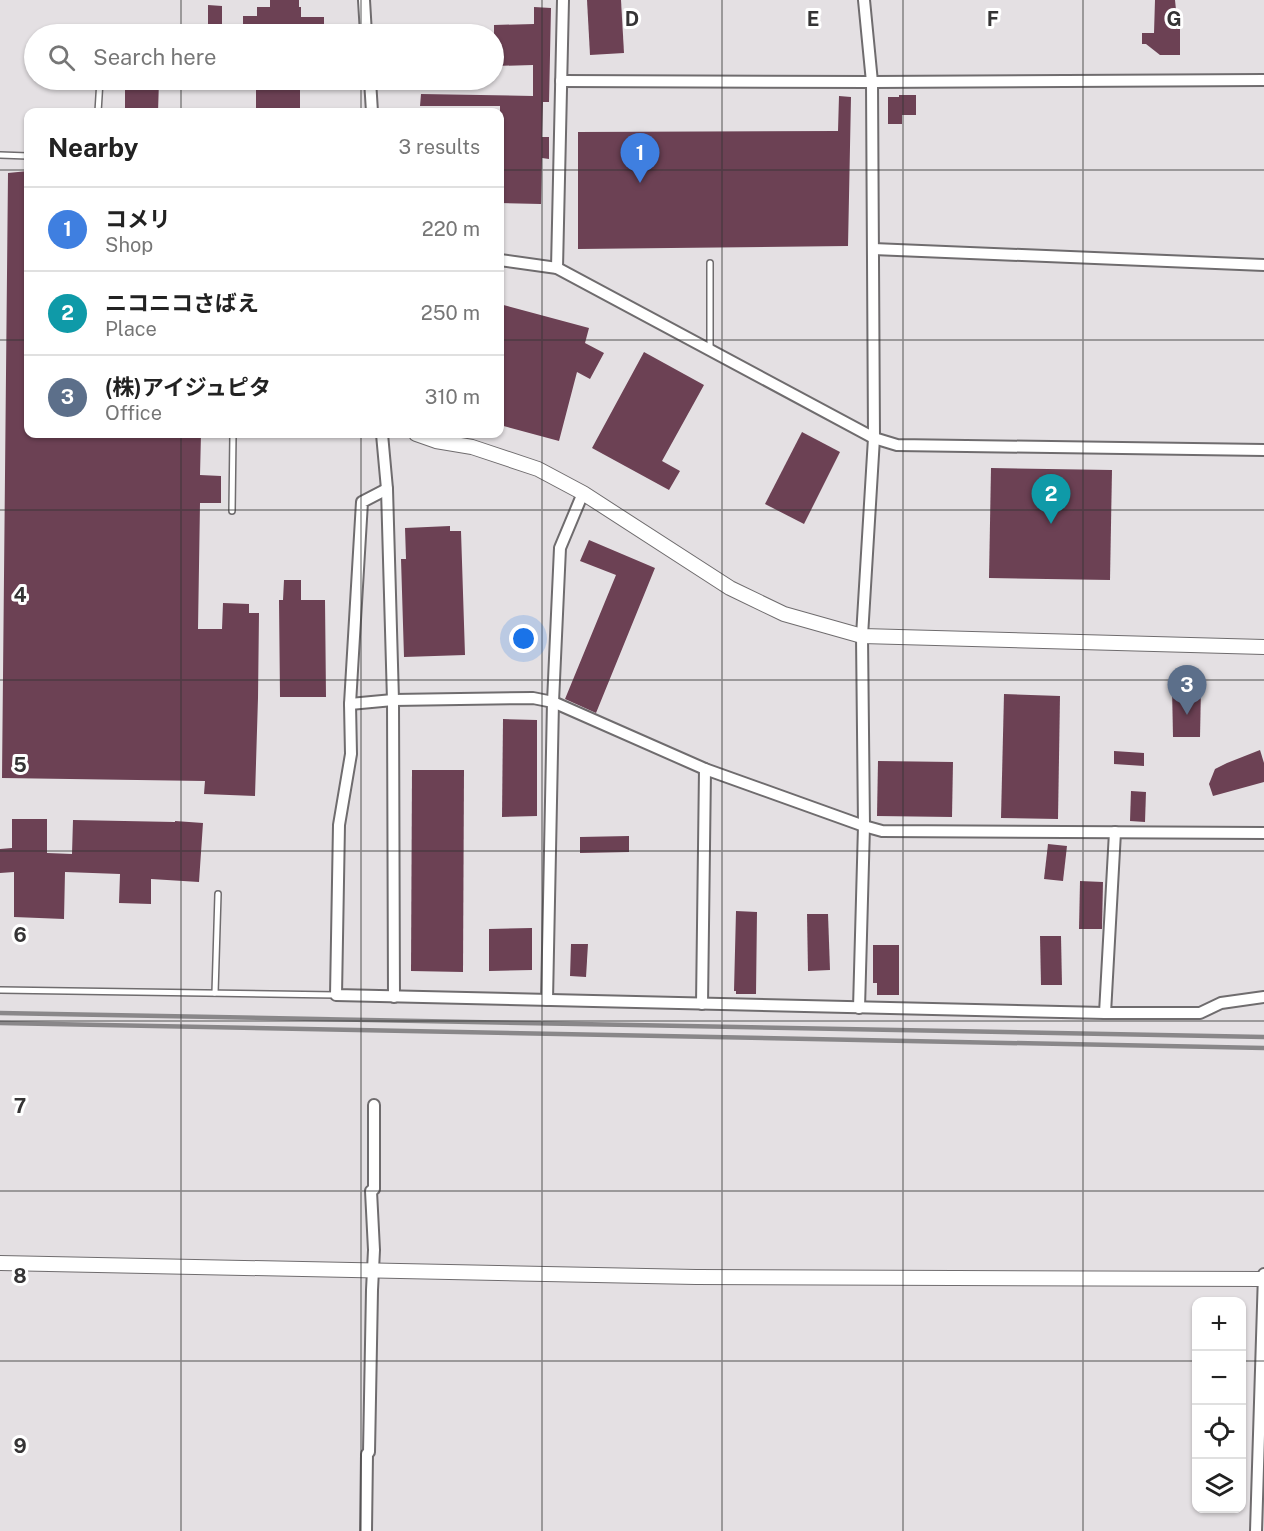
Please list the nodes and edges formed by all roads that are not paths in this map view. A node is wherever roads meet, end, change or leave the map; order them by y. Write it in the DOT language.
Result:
graph roads {
  1 [pos="363,0"];
  2 [pos="563,0"];
  3 [pos="864,0"];
  4 [pos="365,24"];
  5 [pos="1264,80"];
  6 [pos="561,81"];
  7 [pos="872,82"];
  8 [pos="99,90"];
  9 [pos="371,90"];
  10 [pos="98,108"];
  11 [pos="372,108"];
  12 [pos="0,155"];
  13 [pos="24,156"];
  14 [pos="873,249"];
  15 [pos="504,261"];
  16 [pos="710,263"];
  17 [pos="1264,265"];
  18 [pos="557,268"];
  19 [pos="710,350"];
  20 [pos="234,438"];
  21 [pos="382,438"];
  22 [pos="427,438"];
  23 [pos="874,438"];
  24 [pos="1264,450"];
  25 [pos="387,489"];
  26 [pos="583,493"];
  27 [pos="232,511"];
  28 [pos="862,636"];
  29 [pos="1264,647"];
  30 [pos="393,700"];
  31 [pos="553,702"];
  32 [pos="351,704"];
  33 [pos="705,769"];
  34 [pos="864,826"];
  35 [pos="1115,832"];
  36 [pos="1264,833"];
  37 [pos="218,894"];
  38 [pos="0,990"];
  39 [pos="215,993"];
  40 [pos="336,995"];
  41 [pos="394,997"];
  42 [pos="1264,997"];
  43 [pos="546,1000"];
  44 [pos="702,1004"];
  45 [pos="859,1008"];
  46 [pos="1105,1013"];
  47 [pos="374,1105"];
  48 [pos="0,1263"];
  49 [pos="373,1270"];
  50 [pos="1264,1277"];
  51 [pos="366,1531"];
  52 [pos="1256,1531"];
  1 -- 4 [label="street"];
  2 -- 6 [label="street"];
  3 -- 7 [label="street"];
  5 -- 7 [label="street"];
  6 -- 7 [label="street"];
  6 -- 18 [label="street"];
  7 -- 14 [label="street"];
  8 -- 10 [label="lane"];
  9 -- 11 [label="street"];
  12 -- 13 [label="lane"];
  14 -- 17 [label="street"];
  14 -- 23 [label="street"];
  15 -- 18 [label="street"];
  16 -- 19 [label="lane"];
  18 -- 19 [label="street"];
  19 -- 23 [label="street"];
  20 -- 27 [label="lane"];
  21 -- 25 [label="street"];
  22 -- 26 [label="street"];
  23 -- 24 [label="street"];
  23 -- 28 [label="street"];
  25 -- 30 [label="street"];
  25 -- 32 [label="street"];
  26 -- 28 [label="street"];
  26 -- 31 [label="street"];
  28 -- 29 [label="street"];
  28 -- 34 [label="street"];
  30 -- 31 [label="street"];
  30 -- 32 [label="street"];
  30 -- 41 [label="street"];
  31 -- 33 [label="street"];
  31 -- 43 [label="street"];
  32 -- 40 [label="street"];
  33 -- 34 [label="street"];
  33 -- 44 [label="street"];
  34 -- 35 [label="street"];
  34 -- 45 [label="street"];
  35 -- 36 [label="street"];
  35 -- 46 [label="street"];
  37 -- 39 [label="lane"];
  38 -- 39 [label="lane"];
  39 -- 40 [label="lane"];
  40 -- 41 [label="street"];
  41 -- 43 [label="street"];
  42 -- 46 [label="street"];
  43 -- 44 [label="street"];
  44 -- 45 [label="street"];
  45 -- 46 [label="street"];
  47 -- 49 [label="street"];
  48 -- 49 [label="street"];
  49 -- 50 [label="street"];
  49 -- 51 [label="street"];
  50 -- 52 [label="street"];
}
